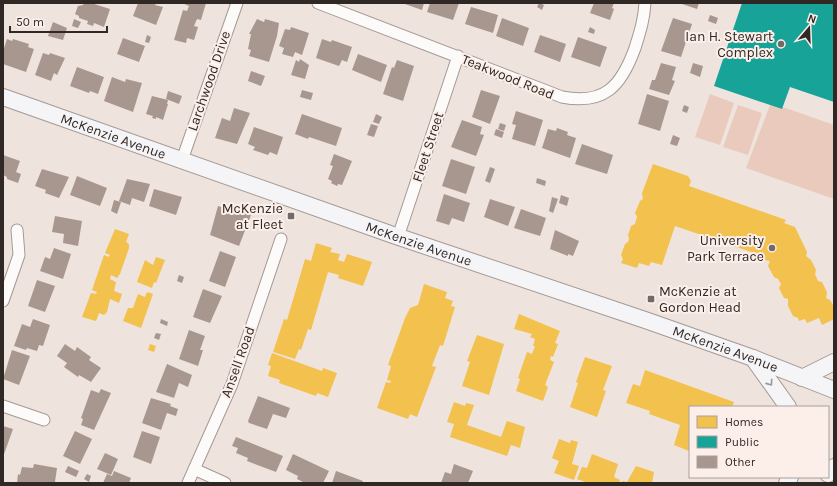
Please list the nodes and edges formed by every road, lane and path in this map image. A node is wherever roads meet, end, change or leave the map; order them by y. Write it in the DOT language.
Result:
graph roads {
  1 [pos="237,3"];
  2 [pos="318,3"];
  3 [pos="645,3"];
  4 [pos="458,56"];
  5 [pos="3,97"];
  6 [pos="182,160"];
  7 [pos="17,230"];
  8 [pos="398,237"];
  9 [pos="281,239"];
  10 [pos="3,301"];
  11 [pos="753,358"];
  12 [pos="834,362"];
  13 [pos="802,378"];
  14 [pos="834,390"];
  15 [pos="3,406"];
  16 [pos="787,406"];
  17 [pos="44,420"];
  18 [pos="194,469"];
  19 [pos="188,483"];
  20 [pos="225,483"];
  1 -- 6 [label="street, Larchwood Drive"];
  2 -- 4 [label="street, Teakwood Road"];
  3 -- 4 [label="street, Teakwood Road"];
  4 -- 8 [label="street, Fleet Street"];
  5 -- 6 [label="main road, McKenzie Avenue"];
  6 -- 8 [label="main road, McKenzie Avenue"];
  7 -- 10 [label="street"];
  8 -- 11 [label="main road, McKenzie Avenue"];
  9 -- 18 [label="street, Ansell Road"];
  11 -- 13 [label="main road, McKenzie Avenue"];
  11 -- 16 [label="main road, one-way"];
  12 -- 13 [label="main road"];
  13 -- 14 [label="main road, McKenzie Avenue"];
  15 -- 17 [label="street"];
  18 -- 19 [label="street, Ansell Road"];
  18 -- 20 [label="street"];
}
